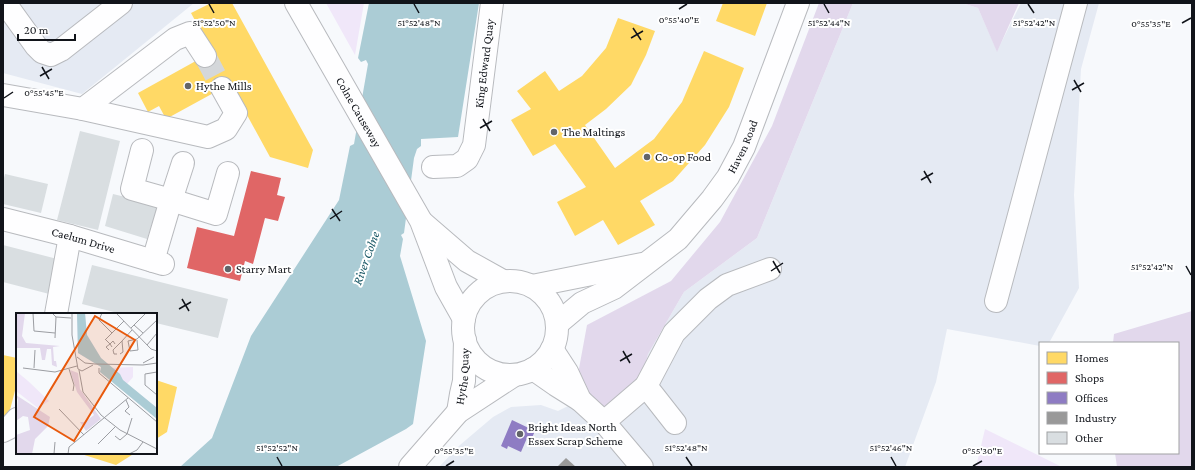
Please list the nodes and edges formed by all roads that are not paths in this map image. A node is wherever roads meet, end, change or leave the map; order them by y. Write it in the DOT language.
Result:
graph roads {
  1 [pos="5,3"];
  2 [pos="121,3"];
  3 [pos="296,3"];
  4 [pos="492,3"];
  5 [pos="798,3"];
  6 [pos="1076,3"];
  7 [pos="205,56"];
  8 [pos="222,88"];
  9 [pos="3,95"];
  10 [pos="83,110"];
  11 [pos="142,150"];
  12 [pos="183,163"];
  13 [pos="433,167"];
  14 [pos="228,173"];
  15 [pos="171,200"];
  16 [pos="3,219"];
  17 [pos="421,221"];
  18 [pos="70,236"];
  19 [pos="646,263"];
  20 [pos="770,269"];
  21 [pos="503,281"];
  22 [pos="532,286"];
  23 [pos="996,301"];
  24 [pos="56,313"];
  25 [pos="557,324"];
  26 [pos="465,330"];
  27 [pos="552,349"];
  28 [pos="533,369"];
  29 [pos="513,376"];
  30 [pos="646,386"];
  31 [pos="580,400"];
  32 [pos="458,412"];
  33 [pos="16,420"];
  34 [pos="604,422"];
  35 [pos="675,423"];
  36 [pos="3,431"];
  37 [pos="410,467"];
  38 [pos="642,467"];
  1 -- 2 [label="street"];
  3 -- 17 [label="street, Colne Causeway"];
  4 -- 13 [label="street, King Edward Quay"];
  5 -- 19 [label="street, Haven Road"];
  6 -- 23 [label="street"];
  7 -- 10 [label="street"];
  8 -- 10 [label="street"];
  9 -- 10 [label="street"];
  11 -- 15 [label="street"];
  12 -- 15 [label="street"];
  14 -- 15 [label="street"];
  15 -- 18 [label="street, Caelum Drive"];
  16 -- 18 [label="street, Caelum Drive"];
  17 -- 21 [label="street, Colne Causeway"];
  17 -- 26 [label="street, Colne Causeway"];
  18 -- 24 [label="street"];
  19 -- 22 [label="street, Haven Road"];
  19 -- 25 [label="street, Haven Road"];
  20 -- 30 [label="street"];
  21 -- 22 [label="street"];
  21 -- 26 [label="street"];
  22 -- 25 [label="street"];
  25 -- 27 [label="street"];
  26 -- 29 [label="street"];
  26 -- 32 [label="street, Hythe Quay"];
  27 -- 28 [label="street"];
  27 -- 31 [label="street"];
  28 -- 29 [label="street"];
  28 -- 31 [label="street"];
  29 -- 32 [label="street, Hythe Quay"];
  30 -- 34 [label="street"];
  30 -- 35 [label="street"];
  31 -- 34 [label="street"];
  32 -- 37 [label="street, Hythe Quay"];
  33 -- 36 [label="street"];
  34 -- 38 [label="street"];
}
